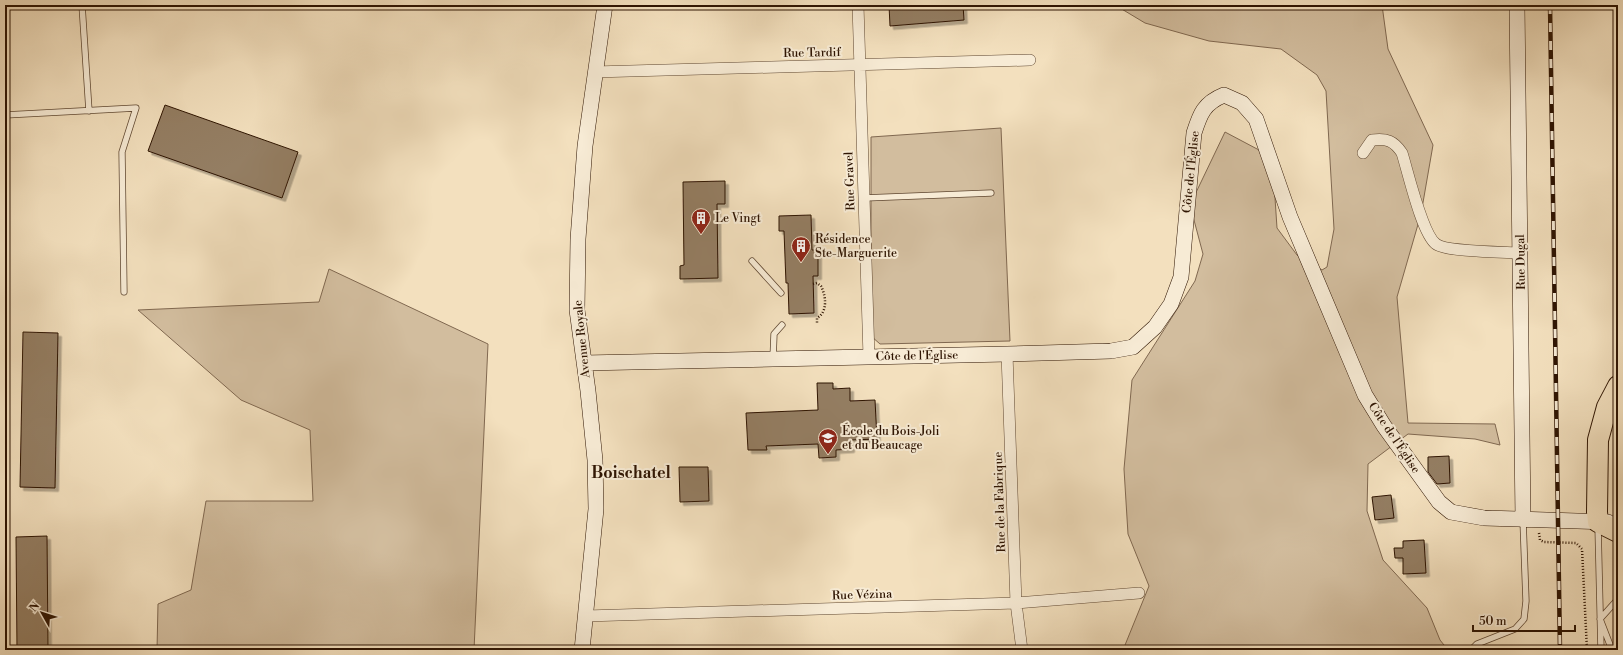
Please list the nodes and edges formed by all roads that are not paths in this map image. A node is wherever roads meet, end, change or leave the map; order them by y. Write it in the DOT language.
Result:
graph roads {
  1 [pos="82,5"];
  2 [pos="605,5"];
  3 [pos="858,5"];
  4 [pos="1517,5"];
  5 [pos="1030,60"];
  6 [pos="860,65"];
  7 [pos="594,72"];
  8 [pos="89,111"];
  9 [pos="5,115"];
  10 [pos="1363,153"];
  11 [pos="991,193"];
  12 [pos="864,198"];
  13 [pos="1521,253"];
  14 [pos="752,261"];
  15 [pos="124,292"];
  16 [pos="781,293"];
  17 [pos="782,325"];
  18 [pos="1007,354"];
  19 [pos="869,357"];
  20 [pos="773,359"];
  21 [pos="584,362"];
  22 [pos="1618,386"];
  23 [pos="1523,520"];
  24 [pos="1598,522"];
  25 [pos="1618,522"];
  26 [pos="1618,532"];
  27 [pos="1139,593"];
  28 [pos="1618,598"];
  29 [pos="1016,603"];
  30 [pos="586,616"];
  31 [pos="1600,619"];
  32 [pos="582,650"];
  33 [pos="1022,650"];
  34 [pos="1471,650"];
  35 [pos="1601,650"];
  36 [pos="1612,650"];
  1 -- 8 [label="lane"];
  2 -- 7 [label="street, Avenue Royale"];
  3 -- 6 [label="street, Rue Gravel"];
  4 -- 13 [label="street, Rue Dugal"];
  5 -- 6 [label="street, Rue Tardif"];
  6 -- 7 [label="street, Rue Tardif"];
  6 -- 12 [label="street, Rue Gravel"];
  7 -- 21 [label="street, Avenue Royale"];
  8 -- 9 [label="lane"];
  8 -- 15 [label="lane"];
  10 -- 13 [label="street"];
  11 -- 12 [label="lane"];
  12 -- 19 [label="street, Rue Gravel"];
  13 -- 23 [label="street, Rue Dugal"];
  14 -- 16 [label="lane"];
  17 -- 20 [label="lane"];
  18 -- 19 [label="street, Côte de l'Église"];
  18 -- 23 [label="street, Côte de l'Église"];
  18 -- 29 [label="street, Rue de la Fabrique"];
  19 -- 20 [label="street, Côte de l'Église"];
  20 -- 21 [label="street, Côte de l'Église"];
  21 -- 30 [label="street, Avenue Royale"];
  22 -- 24 [label="highway"];
  23 -- 24 [label="street, Côte de l'Église"];
  23 -- 34 [label="lane"];
  24 -- 25 [label="street, Côte de l'Église"];
  24 -- 26 [label="highway"];
  24 -- 31 [label="lane"];
  27 -- 29 [label="street, Rue Vézina"];
  28 -- 31 [label="lane"];
  29 -- 30 [label="street, Rue Vézina"];
  29 -- 33 [label="street, Rue de la Fabrique"];
  30 -- 32 [label="street, Avenue Royale"];
  31 -- 35 [label="lane"];
  31 -- 36 [label="lane"];
}
